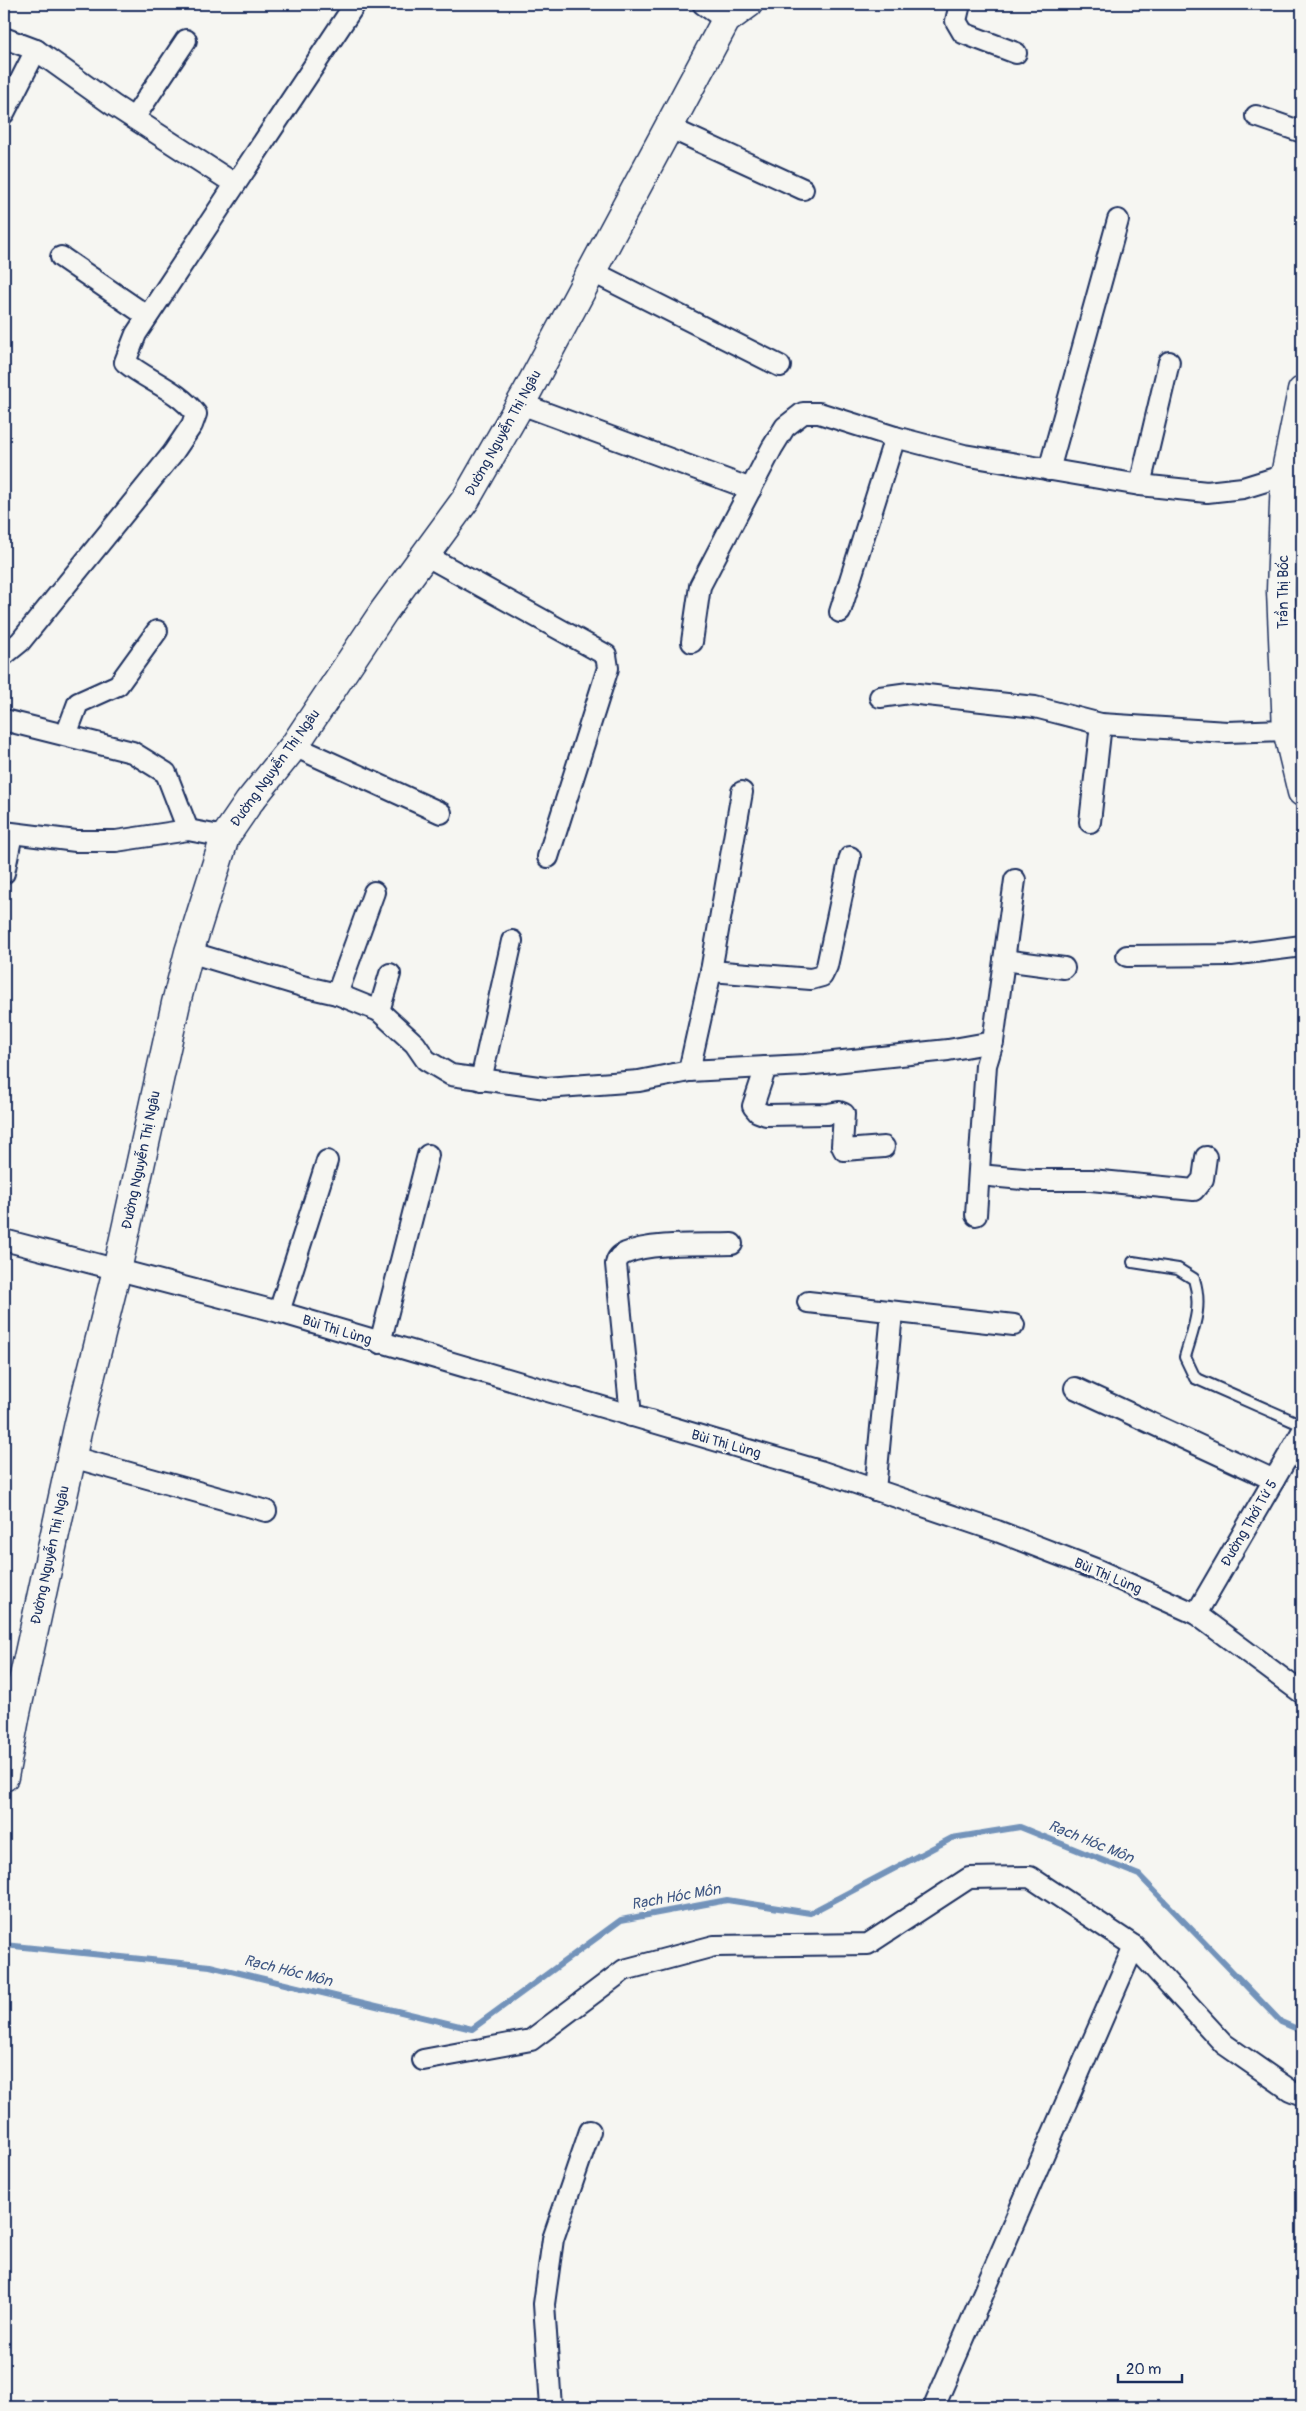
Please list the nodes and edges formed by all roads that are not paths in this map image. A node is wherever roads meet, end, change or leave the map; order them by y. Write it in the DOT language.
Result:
graph roads {
  1 [pos="355,4"];
  2 [pos="703,4"];
  3 [pos="748,4"];
  4 [pos="960,4"];
  5 [pos="726,20"];
  6 [pos="4,38"];
  7 [pos="186,40"];
  8 [pos="36,50"];
  9 [pos="1016,53"];
  10 [pos="4,113"];
  11 [pos="1256,116"];
  12 [pos="134,118"];
  13 [pos="668,127"];
  14 [pos="1302,132"];
  15 [pos="235,184"];
  16 [pos="803,189"];
  17 [pos="1118,220"];
  18 [pos="61,257"];
  19 [pos="591,271"];
  20 [pos="148,316"];
  21 [pos="1169,362"];
  22 [pos="780,366"];
  23 [pos="1302,391"];
  24 [pos="521,404"];
  25 [pos="895,437"];
  26 [pos="1049,470"];
  27 [pos="1285,476"];
  28 [pos="1140,485"];
  29 [pos="751,489"];
  30 [pos="425,556"];
  31 [pos="840,612"];
  32 [pos="157,631"];
  33 [pos="692,642"];
  34 [pos="4,655"];
  35 [pos="880,697"];
  36 [pos="4,720"];
  37 [pos="1100,724"];
  38 [pos="1287,730"];
  39 [pos="66,736"];
  40 [pos="294,746"];
  41 [pos="742,792"];
  42 [pos="1302,792"];
  43 [pos="441,813"];
  44 [pos="1090,822"];
  45 [pos="188,830"];
  46 [pos="8,833"];
  47 [pos="225,837"];
  48 [pos="850,857"];
  49 [pos="548,858"];
  50 [pos="4,873"];
  51 [pos="1015,880"];
  52 [pos="374,892"];
  53 [pos="512,941"];
  54 [pos="1302,946"];
  55 [pos="189,952"];
  56 [pos="1127,956"];
  57 [pos="1004,960"];
  58 [pos="1064,968"];
  59 [pos="711,971"];
  60 [pos="390,974"];
  61 [pos="337,994"];
  62 [pos="379,1010"];
  63 [pos="993,1042"];
  64 [pos="766,1067"];
  65 [pos="689,1071"];
  66 [pos="481,1080"];
  67 [pos="884,1147"];
  68 [pos="428,1155"];
  69 [pos="1206,1157"];
  70 [pos="327,1161"];
  71 [pos="979,1175"];
  72 [pos="976,1215"];
  73 [pos="4,1240"];
  74 [pos="732,1244"];
  75 [pos="1133,1262"];
  76 [pos="117,1270"];
  77 [pos="808,1302"];
  78 [pos="280,1312"];
  79 [pos="892,1313"];
  80 [pos="1014,1325"];
  81 [pos="380,1343"];
  82 [pos="1076,1388"];
  83 [pos="630,1416"];
  84 [pos="1302,1424"];
  85 [pos="1302,1432"];
  86 [pos="72,1457"];
  87 [pos="1274,1480"];
  88 [pos="875,1490"];
  89 [pos="266,1511"];
  90 [pos="1196,1614"];
  91 [pos="1302,1693"];
  92 [pos="10,1711"];
  93 [pos="4,1776"];
  94 [pos="1134,1946"];
  95 [pos="423,2060"];
  96 [pos="1302,2095"];
  97 [pos="590,2131"];
  98 [pos="551,2407"];
  99 [pos="934,2407"];
  1 -- 15 [label="street"];
  2 -- 5 [label="street"];
  3 -- 5 [label="main road, Đường Nguyễn Thị Ngâu"];
  4 -- 9 [label="street"];
  5 -- 13 [label="main road, Đường Nguyễn Thị Ngâu"];
  6 -- 8 [label="street"];
  7 -- 12 [label="street"];
  8 -- 10 [label="street"];
  8 -- 12 [label="street"];
  11 -- 14 [label="street"];
  12 -- 15 [label="street"];
  13 -- 16 [label="street"];
  13 -- 19 [label="main road, Đường Nguyễn Thị Ngâu"];
  15 -- 20 [label="street"];
  17 -- 26 [label="street"];
  18 -- 20 [label="street"];
  19 -- 22 [label="street"];
  19 -- 24 [label="main road, Đường Nguyễn Thị Ngâu"];
  20 -- 34 [label="street"];
  21 -- 28 [label="street"];
  23 -- 27 [label="main road, Trần Thị Bốc"];
  24 -- 29 [label="street"];
  24 -- 30 [label="main road, Đường Nguyễn Thị Ngâu"];
  25 -- 26 [label="street"];
  25 -- 29 [label="street"];
  25 -- 31 [label="street"];
  26 -- 28 [label="street"];
  27 -- 28 [label="street"];
  27 -- 38 [label="main road, Trần Thị Bốc"];
  29 -- 33 [label="street"];
  30 -- 40 [label="main road, Đường Nguyễn Thị Ngâu"];
  30 -- 49 [label="street"];
  32 -- 39 [label="street"];
  35 -- 37 [label="street"];
  36 -- 39 [label="street"];
  37 -- 38 [label="street"];
  37 -- 44 [label="street"];
  38 -- 42 [label="main road, Trần Thị Bốc"];
  39 -- 45 [label="street"];
  40 -- 43 [label="street"];
  40 -- 47 [label="main road, Đường Nguyễn Thị Ngâu"];
  41 -- 59 [label="street"];
  45 -- 46 [label="street"];
  45 -- 47 [label="street"];
  46 -- 50 [label="street"];
  47 -- 55 [label="main road, Đường Nguyễn Thị Ngâu"];
  48 -- 59 [label="street"];
  51 -- 57 [label="street"];
  52 -- 61 [label="street"];
  53 -- 66 [label="street"];
  54 -- 56 [label="street"];
  55 -- 61 [label="street"];
  55 -- 76 [label="main road, Đường Nguyễn Thị Ngâu"];
  57 -- 58 [label="street"];
  57 -- 63 [label="street"];
  59 -- 65 [label="street"];
  60 -- 62 [label="street"];
  61 -- 62 [label="street"];
  62 -- 66 [label="street"];
  63 -- 64 [label="street"];
  63 -- 71 [label="street"];
  64 -- 65 [label="street"];
  64 -- 67 [label="street"];
  65 -- 66 [label="street"];
  68 -- 81 [label="street"];
  69 -- 71 [label="street"];
  70 -- 78 [label="street"];
  71 -- 72 [label="street"];
  73 -- 76 [label="street, Bùi Thị Lùng"];
  74 -- 83 [label="street"];
  75 -- 84 [label="lane"];
  76 -- 78 [label="street, Bùi Thị Lùng"];
  76 -- 86 [label="main road, Đường Nguyễn Thị Ngâu"];
  77 -- 79 [label="street"];
  78 -- 81 [label="street, Bùi Thị Lùng"];
  79 -- 80 [label="street"];
  79 -- 88 [label="street"];
  81 -- 83 [label="street, Bùi Thị Lùng"];
  82 -- 87 [label="street"];
  83 -- 88 [label="street, Bùi Thị Lùng"];
  85 -- 87 [label="street, Đường Thới Tứ 5"];
  86 -- 89 [label="street"];
  86 -- 92 [label="main road, Đường Nguyễn Thị Ngâu"];
  87 -- 90 [label="street, Đường Thới Tứ 5"];
  88 -- 90 [label="street, Bùi Thị Lùng"];
  90 -- 91 [label="street, Bùi Thị Lùng"];
  92 -- 93 [label="main road, Đường Nguyễn Thị Ngâu"];
  94 -- 95 [label="street"];
  94 -- 96 [label="street"];
  94 -- 99 [label="street"];
  97 -- 98 [label="street"];
}
